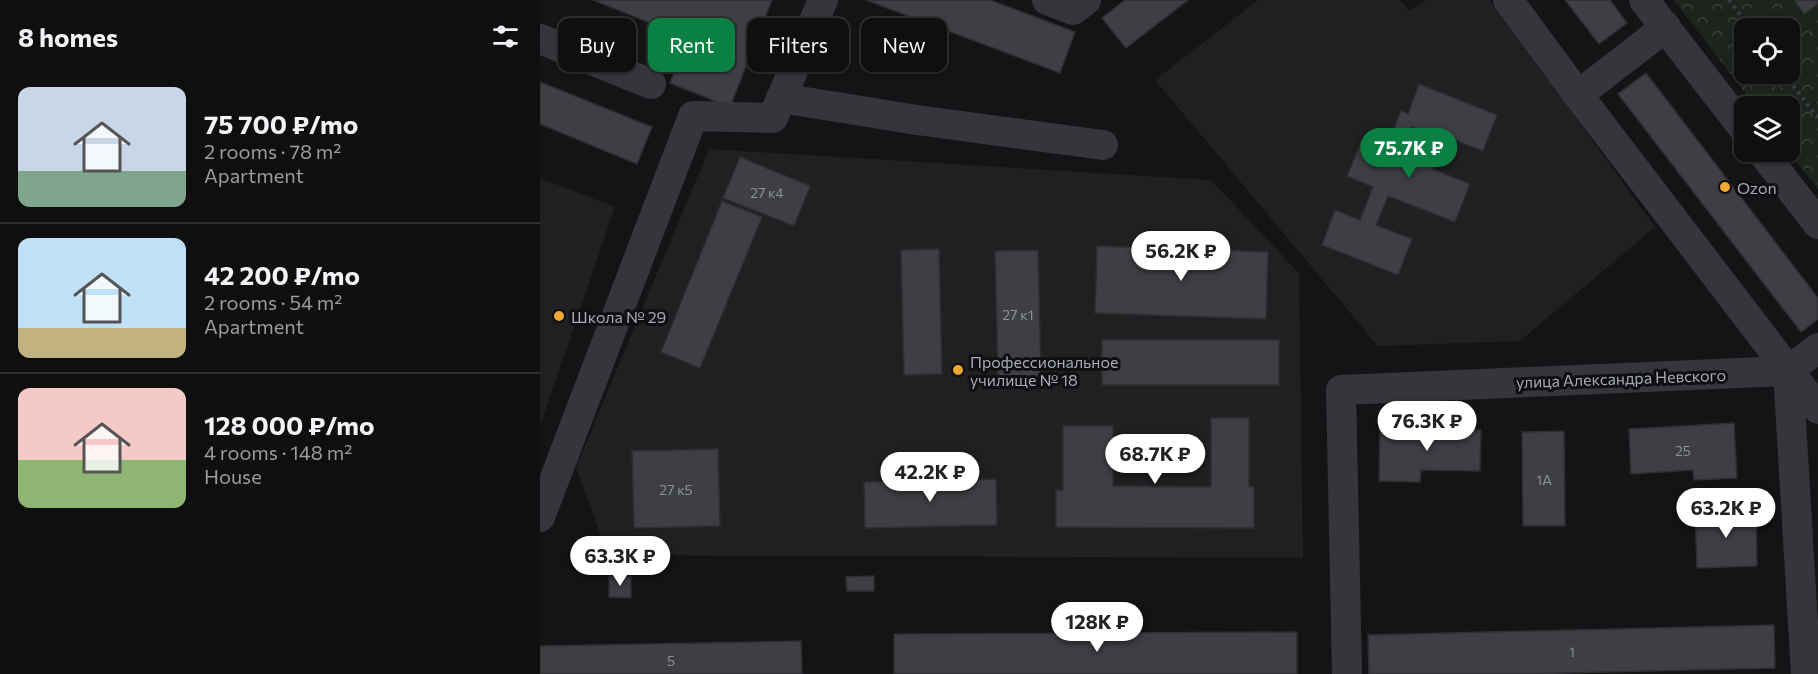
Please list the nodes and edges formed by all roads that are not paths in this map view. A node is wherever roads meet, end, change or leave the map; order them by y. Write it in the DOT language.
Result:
graph roads {
  1 [pos="823,0"];
  2 [pos="1047,0"];
  3 [pos="1086,0"];
  4 [pos="1508,0"];
  5 [pos="1644,0"];
  6 [pos="1666,27"];
  7 [pos="540,39"];
  8 [pos="651,84"];
  9 [pos="1578,95"];
  10 [pos="781,98"];
  11 [pos="1734,116"];
  12 [pos="1103,145"];
  13 [pos="1770,162"];
  14 [pos="1818,224"];
  15 [pos="1818,348"];
  16 [pos="1788,371"];
  17 [pos="1818,409"];
  18 [pos="540,518"];
  19 [pos="1347,674"];
  20 [pos="1806,674"];
  1 -- 10 [label="lane"];
  2 -- 3 [label="lane"];
  4 -- 9 [label="lane"];
  5 -- 6 [label="lane"];
  6 -- 9 [label="lane"];
  6 -- 11 [label="lane"];
  7 -- 8 [label="lane"];
  9 -- 16 [label="lane"];
  10 -- 12 [label="lane"];
  10 -- 18 [label="lane"];
  13 -- 14 [label="lane"];
  15 -- 16 [label="lane"];
  16 -- 17 [label="lane"];
  16 -- 19 [label="lane, улица Александра Невского"];
  16 -- 20 [label="lane"];
}
